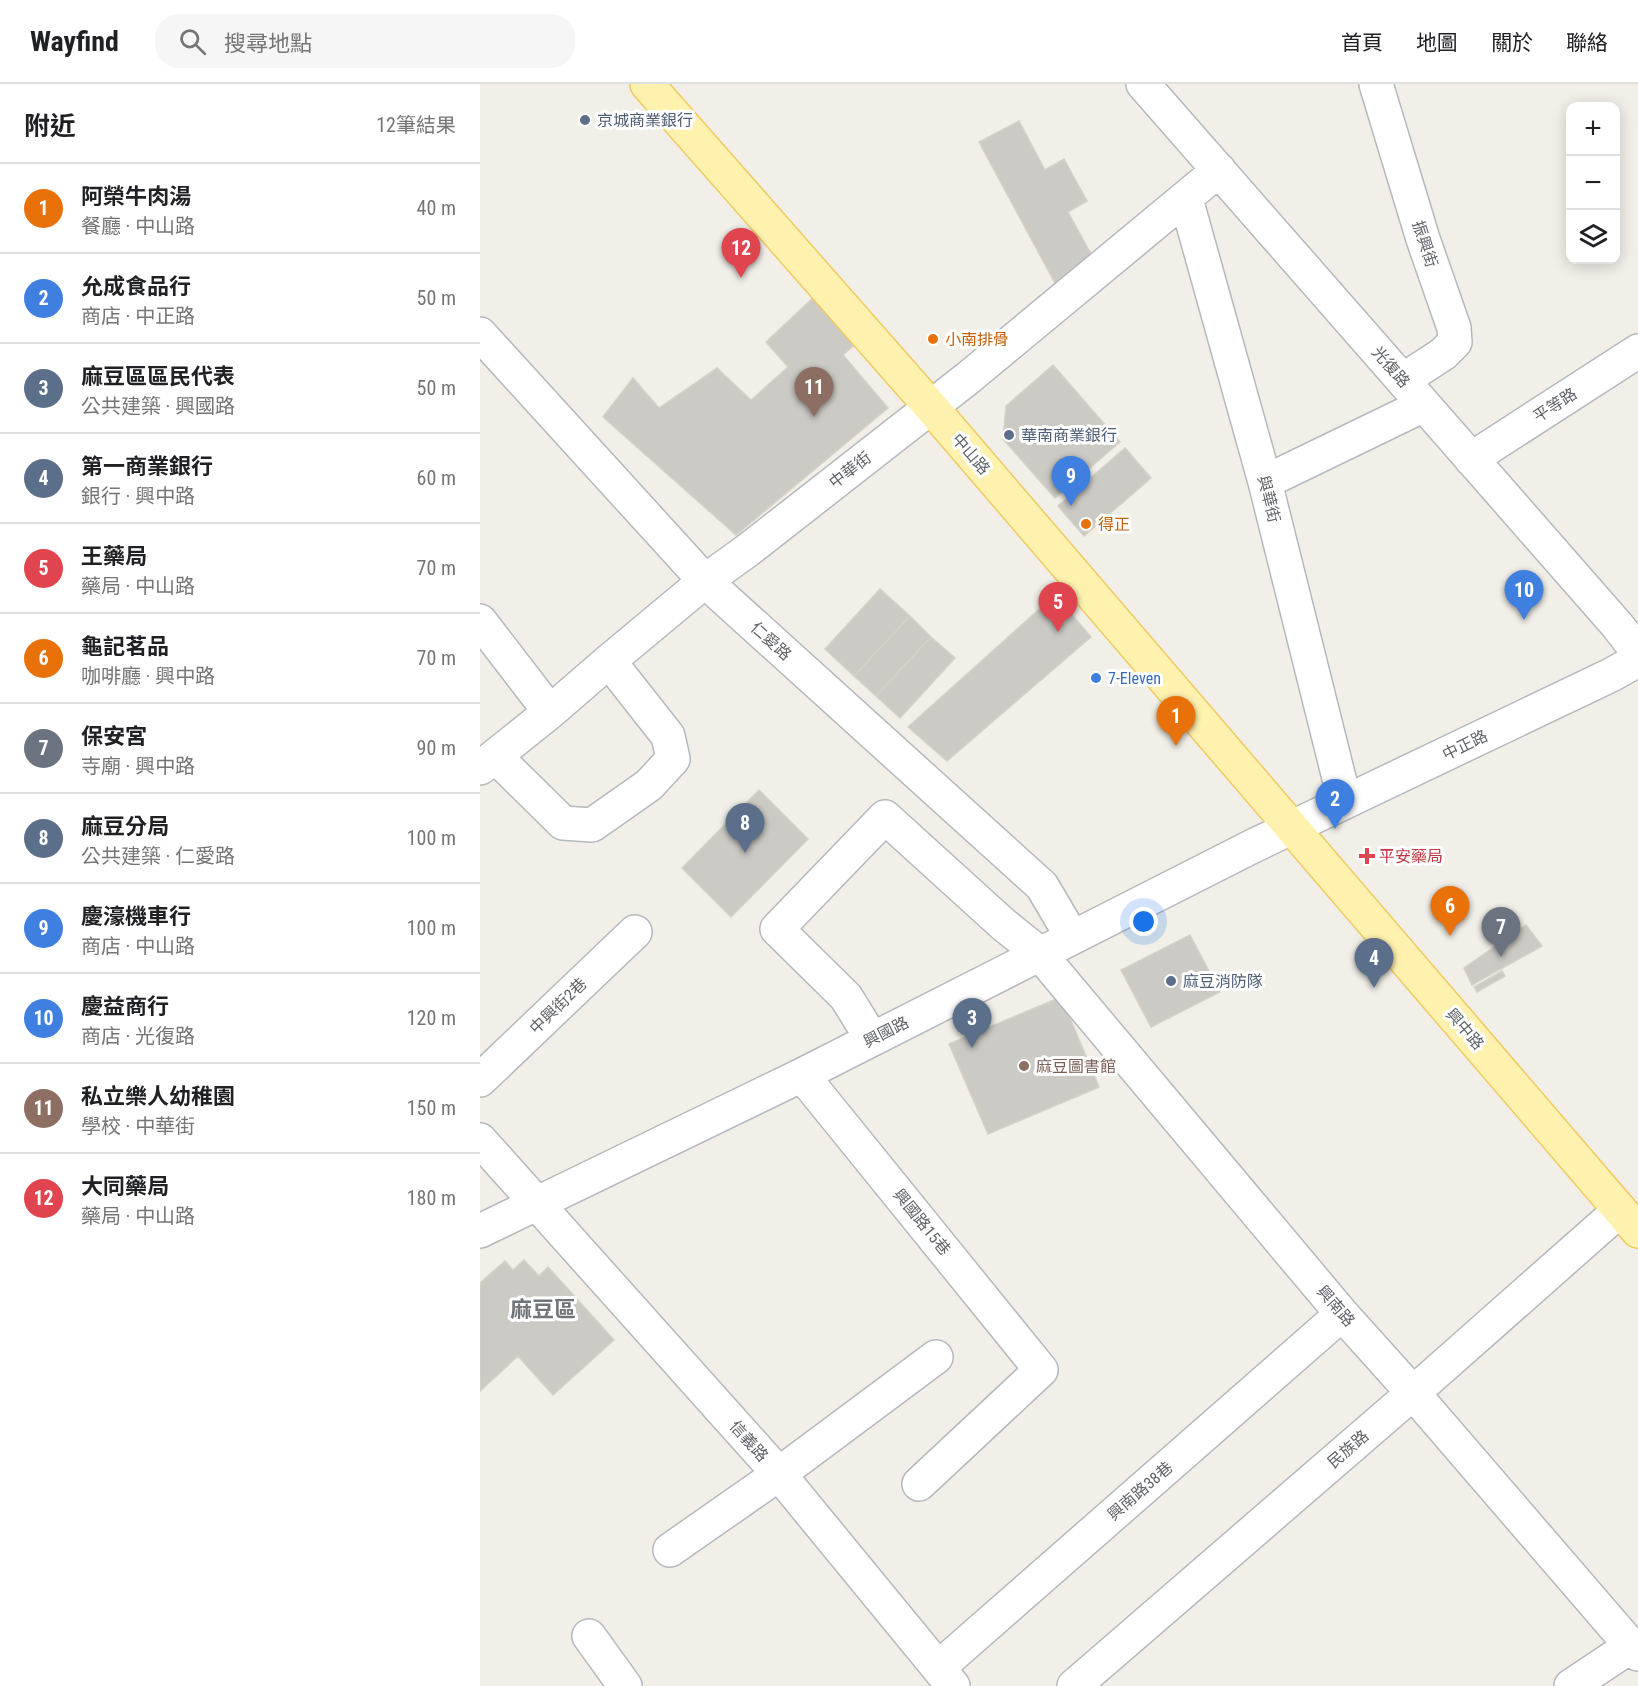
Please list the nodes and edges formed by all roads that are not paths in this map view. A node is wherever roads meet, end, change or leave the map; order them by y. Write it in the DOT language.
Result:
graph roads {
  1 [pos="647,84"];
  2 [pos="1143,84"];
  3 [pos="1376,84"];
  4 [pos="1219,170"];
  5 [pos="1185,199"];
  6 [pos="480,334"];
  7 [pos="1638,351"];
  8 [pos="1403,380"];
  9 [pos="1424,405"];
  10 [pos="931,407"];
  11 [pos="1471,459"];
  12 [pos="1265,482"];
  13 [pos="705,581"];
  14 [pos="480,621"];
  15 [pos="1638,652"];
  16 [pos="1638,660"];
  17 [pos="609,661"];
  18 [pos="550,712"];
  19 [pos="487,762"];
  20 [pos="1345,802"];
  21 [pos="1291,828"];
  22 [pos="635,932"];
  23 [pos="1072,937"];
  24 [pos="1039,954"];
  25 [pos="872,1039"];
  26 [pos="802,1075"];
  27 [pos="480,1080"];
  28 [pos="480,1140"];
  29 [pos="537,1204"];
  30 [pos="1629,1221"];
  31 [pos="480,1231"];
  32 [pos="1342,1314"];
  33 [pos="936,1357"];
  34 [pos="1413,1394"];
  35 [pos="779,1474"];
  36 [pos="919,1484"];
  37 [pos="670,1550"];
  38 [pos="589,1636"];
  39 [pos="1634,1650"];
  40 [pos="945,1677"];
  41 [pos="625,1686"];
  42 [pos="1074,1686"];
  43 [pos="1571,1686"];
  1 -- 10 [label="main road, 中山路"];
  2 -- 4 [label="street, 光復路"];
  3 -- 8 [label="street, 振興街"];
  4 -- 5 [label="street, 中華街"];
  4 -- 8 [label="street, 光復路"];
  5 -- 10 [label="street, 中華街"];
  5 -- 12 [label="street, 與華街"];
  6 -- 13 [label="street, 仁愛路"];
  7 -- 11 [label="street, 平等路"];
  8 -- 9 [label="street, 光復路"];
  9 -- 11 [label="street, 光復路"];
  9 -- 12 [label="street"];
  10 -- 13 [label="street, 中華街"];
  10 -- 21 [label="main road, 中山路"];
  11 -- 15 [label="street, 光復路"];
  12 -- 20 [label="street, 與華街"];
  13 -- 17 [label="street, 中華街"];
  13 -- 23 [label="street, 仁愛路"];
  14 -- 18 [label="street"];
  16 -- 20 [label="street, 中正路"];
  17 -- 18 [label="street, 中華街"];
  17 -- 19 [label="street"];
  18 -- 19 [label="street, 中華街"];
  20 -- 21 [label="street, 中正路"];
  21 -- 23 [label="street, 興國路"];
  21 -- 30 [label="main road, 興中路"];
  22 -- 27 [label="street, 中興街2巷"];
  23 -- 24 [label="street, 興國路"];
  24 -- 25 [label="street, 興國路"];
  24 -- 25 [label="street, 興南路"];
  24 -- 32 [label="street, 興南路"];
  25 -- 26 [label="street, 興國路"];
  26 -- 29 [label="street, 興國路"];
  26 -- 36 [label="street, 興國路15巷"];
  28 -- 29 [label="street, 信義路"];
  29 -- 31 [label="street, 興國路"];
  29 -- 35 [label="street, 信義路"];
  30 -- 34 [label="street, 民族路"];
  32 -- 34 [label="street, 興南路"];
  32 -- 40 [label="street, 興南路38巷"];
  33 -- 35 [label="street"];
  34 -- 39 [label="street, 興南路"];
  34 -- 42 [label="street, 民族路"];
  35 -- 37 [label="street"];
  35 -- 40 [label="street, 信義路"];
  38 -- 41 [label="street"];
  39 -- 43 [label="street"];
}
